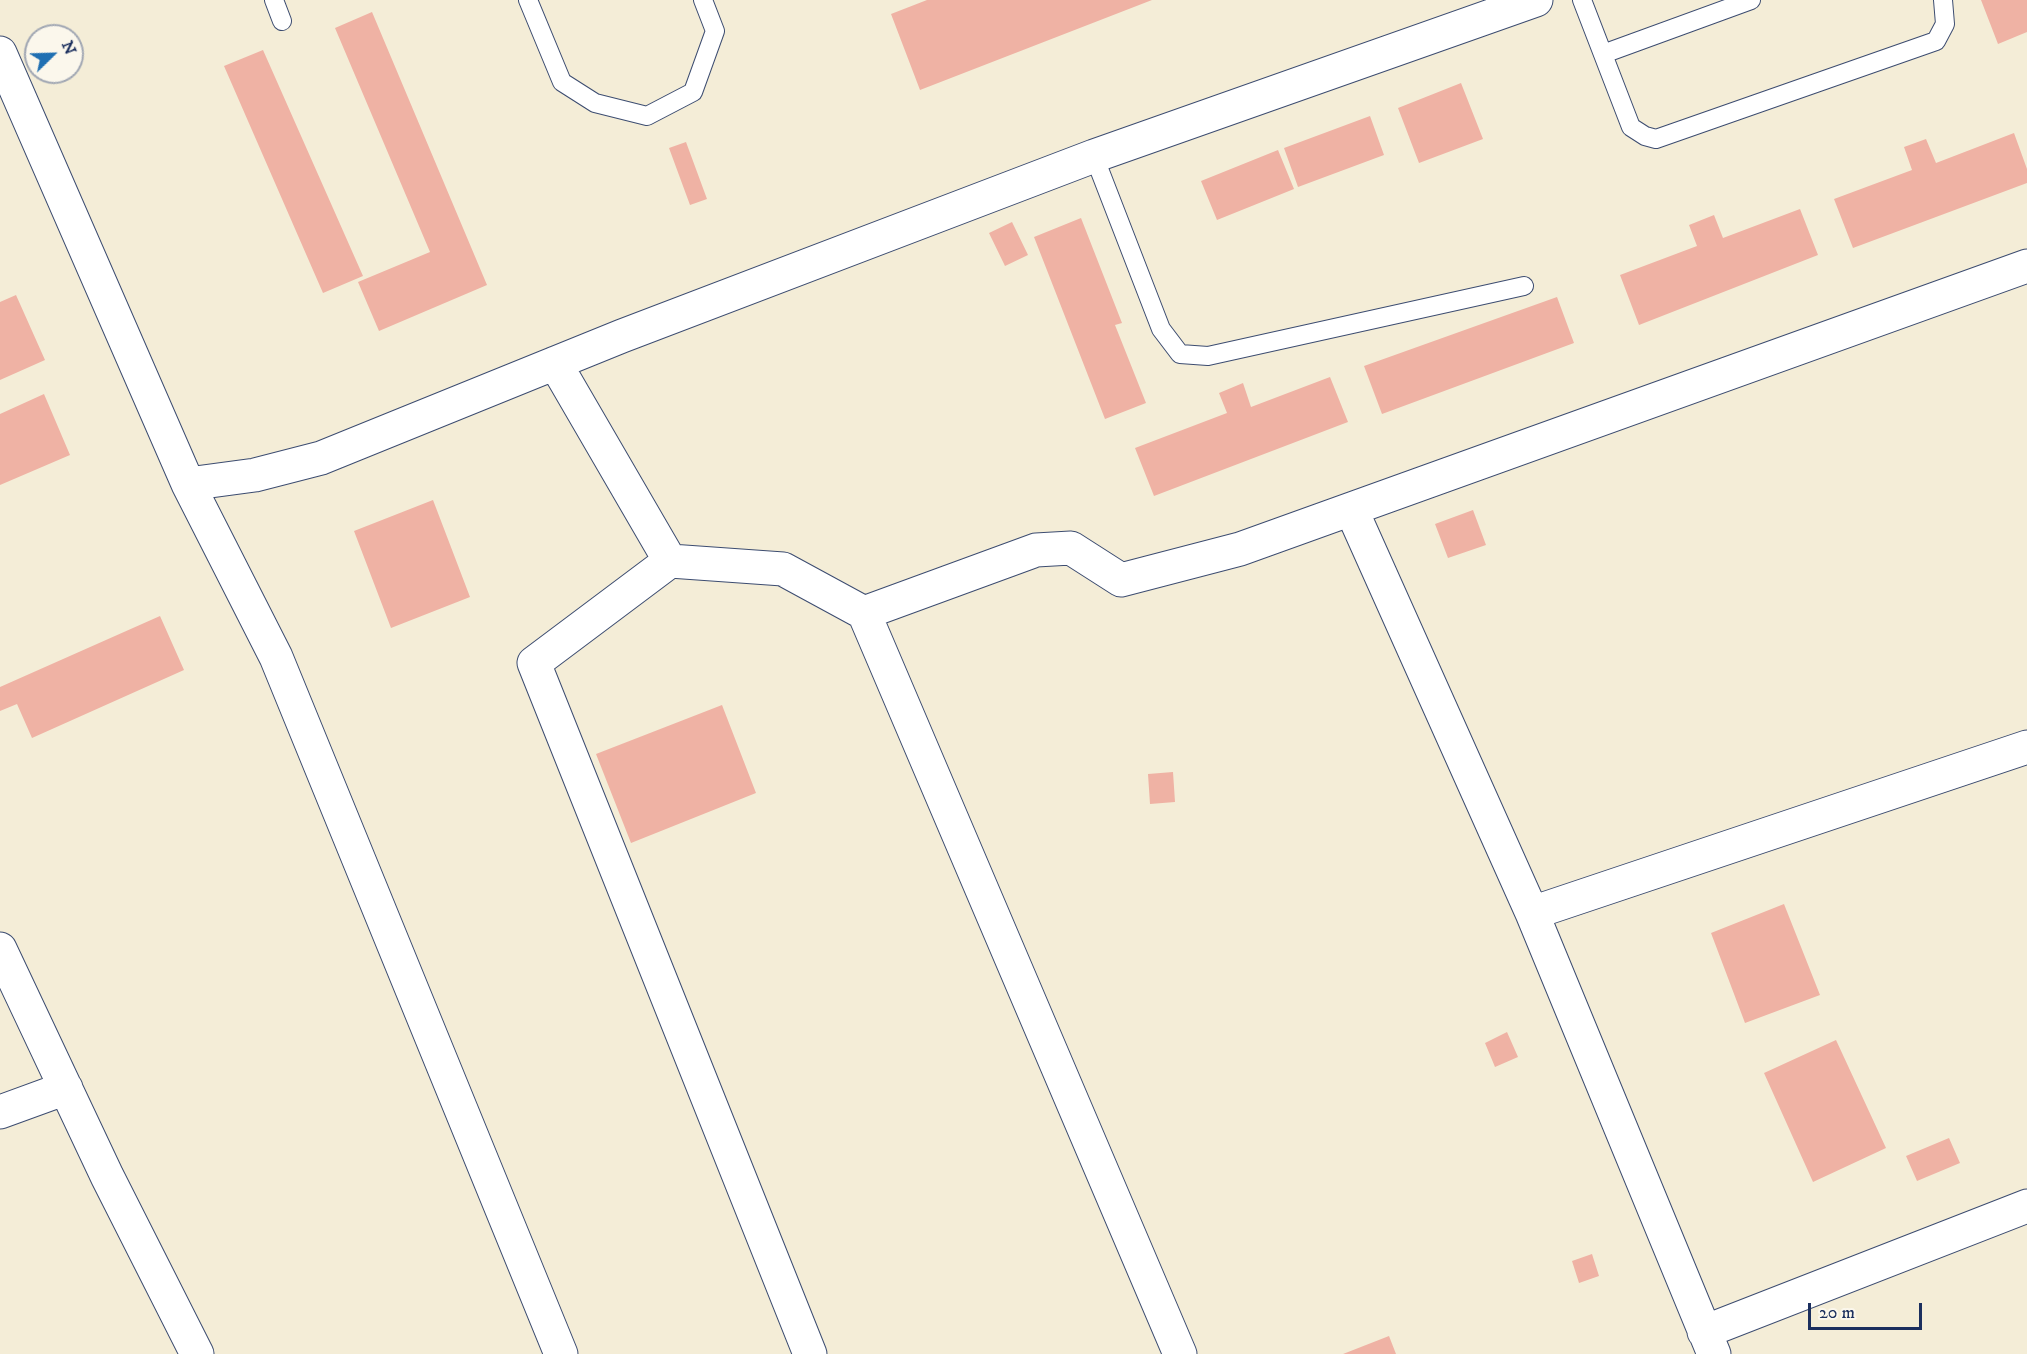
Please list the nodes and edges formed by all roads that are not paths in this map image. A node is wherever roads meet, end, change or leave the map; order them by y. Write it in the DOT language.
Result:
graph roads {
  1 [pos="273,0"];
  2 [pos="528,0"];
  3 [pos="703,0"];
  4 [pos="1536,0"];
  5 [pos="1582,0"];
  6 [pos="1751,0"];
  7 [pos="1943,0"];
  8 [pos="282,21"];
  9 [pos="0,53"];
  10 [pos="1603,54"];
  11 [pos="1094,156"];
  12 [pos="2027,266"];
  13 [pos="1524,285"];
  14 [pos="555,363"];
  15 [pos="188,484"];
  16 [pos="1352,511"];
  17 [pos="670,561"];
  18 [pos="864,613"];
  19 [pos="2027,747"];
  20 [pos="1532,913"];
  21 [pos="0,949"];
  22 [pos="66,1088"];
  23 [pos="0,1112"];
  24 [pos="2027,1206"];
  25 [pos="1709,1343"];
  26 [pos="197,1354"];
  27 [pos="561,1354"];
  28 [pos="810,1354"];
  29 [pos="1180,1354"];
  1 -- 8 [label="lane"];
  2 -- 3 [label="lane"];
  4 -- 11 [label="street"];
  5 -- 10 [label="lane"];
  6 -- 10 [label="lane"];
  7 -- 10 [label="lane"];
  9 -- 15 [label="street"];
  11 -- 13 [label="lane"];
  11 -- 14 [label="street"];
  12 -- 16 [label="street"];
  14 -- 15 [label="street"];
  14 -- 17 [label="street"];
  15 -- 27 [label="street"];
  16 -- 18 [label="street"];
  16 -- 20 [label="street"];
  17 -- 18 [label="street"];
  17 -- 28 [label="street"];
  18 -- 29 [label="street"];
  19 -- 20 [label="street"];
  20 -- 25 [label="street"];
  21 -- 22 [label="street"];
  22 -- 23 [label="street"];
  22 -- 26 [label="street"];
  24 -- 25 [label="street"];
}
